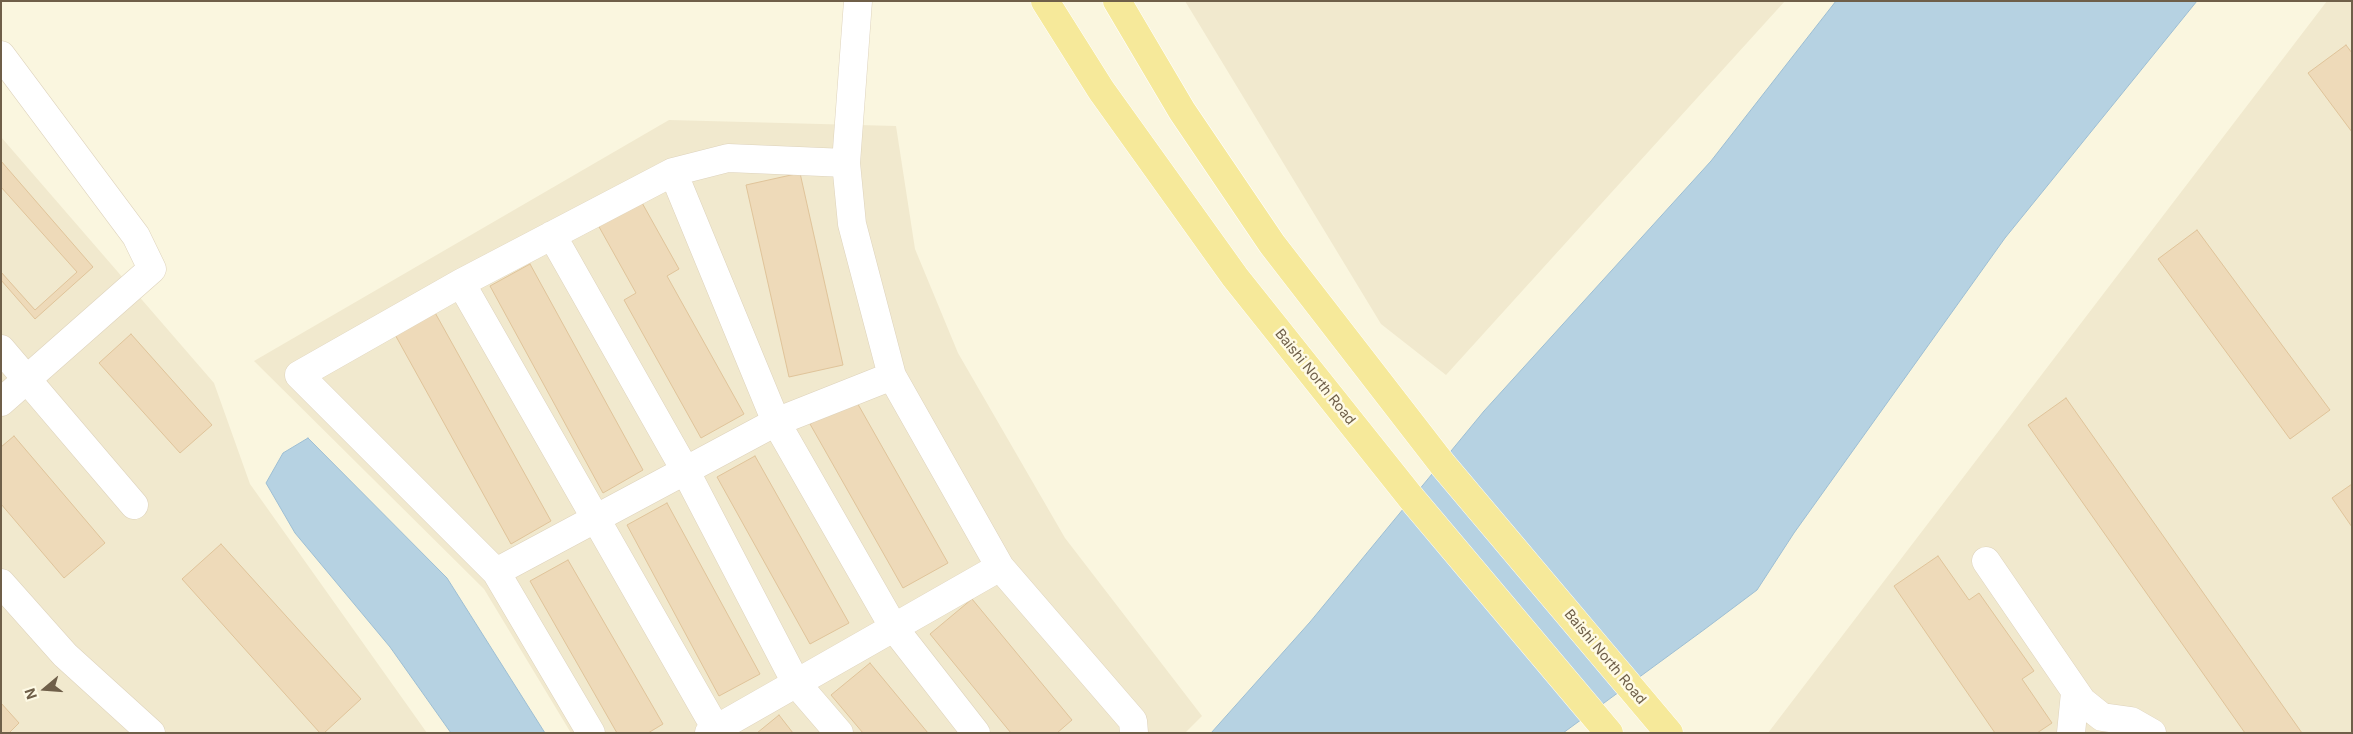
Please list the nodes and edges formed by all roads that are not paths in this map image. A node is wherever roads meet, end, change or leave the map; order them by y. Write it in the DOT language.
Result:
graph roads {
  1 [pos="858,1"];
  2 [pos="1045,1"];
  3 [pos="1117,1"];
  4 [pos="1,55"];
  5 [pos="846,163"];
  6 [pos="674,172"];
  7 [pos="552,236"];
  8 [pos="461,283"];
  9 [pos="1,349"];
  10 [pos="892,376"];
  11 [pos="27,379"];
  12 [pos="1,402"];
  13 [pos="776,422"];
  14 [pos="685,470"];
  15 [pos="134,505"];
  16 [pos="594,519"];
  17 [pos="1986,561"];
  18 [pos="1000,567"];
  19 [pos="496,572"];
  20 [pos="1,583"];
  21 [pos="894,628"];
  22 [pos="796,683"];
  23 [pos="2075,693"];
  24 [pos="2102,717"];
  25 [pos="712,731"];
  26 [pos="2072,731"];
  27 [pos="151,733"];
  28 [pos="592,733"];
  29 [pos="839,733"];
  30 [pos="976,733"];
  31 [pos="1134,733"];
  32 [pos="1609,733"];
  33 [pos="1670,733"];
  34 [pos="2152,733"];
  1 -- 5 [label="street"];
  2 -- 32 [label="main road, Baishi North Road"];
  3 -- 33 [label="main road, Baishi North Road"];
  4 -- 11 [label="street"];
  5 -- 6 [label="street"];
  5 -- 10 [label="street"];
  6 -- 7 [label="street"];
  6 -- 13 [label="street"];
  7 -- 8 [label="street"];
  7 -- 14 [label="street"];
  8 -- 16 [label="street"];
  8 -- 19 [label="street"];
  9 -- 11 [label="street"];
  10 -- 13 [label="street"];
  10 -- 18 [label="street"];
  11 -- 12 [label="street"];
  11 -- 15 [label="street"];
  13 -- 14 [label="street"];
  13 -- 21 [label="street"];
  14 -- 16 [label="street"];
  14 -- 22 [label="street"];
  16 -- 19 [label="street"];
  16 -- 25 [label="street"];
  17 -- 23 [label="street"];
  18 -- 21 [label="street"];
  18 -- 31 [label="street"];
  19 -- 28 [label="street"];
  20 -- 27 [label="street"];
  21 -- 22 [label="street"];
  21 -- 30 [label="street"];
  22 -- 25 [label="street"];
  22 -- 29 [label="street"];
  23 -- 24 [label="street"];
  23 -- 26 [label="street"];
  24 -- 26 [label="street"];
  24 -- 34 [label="street"];
}
